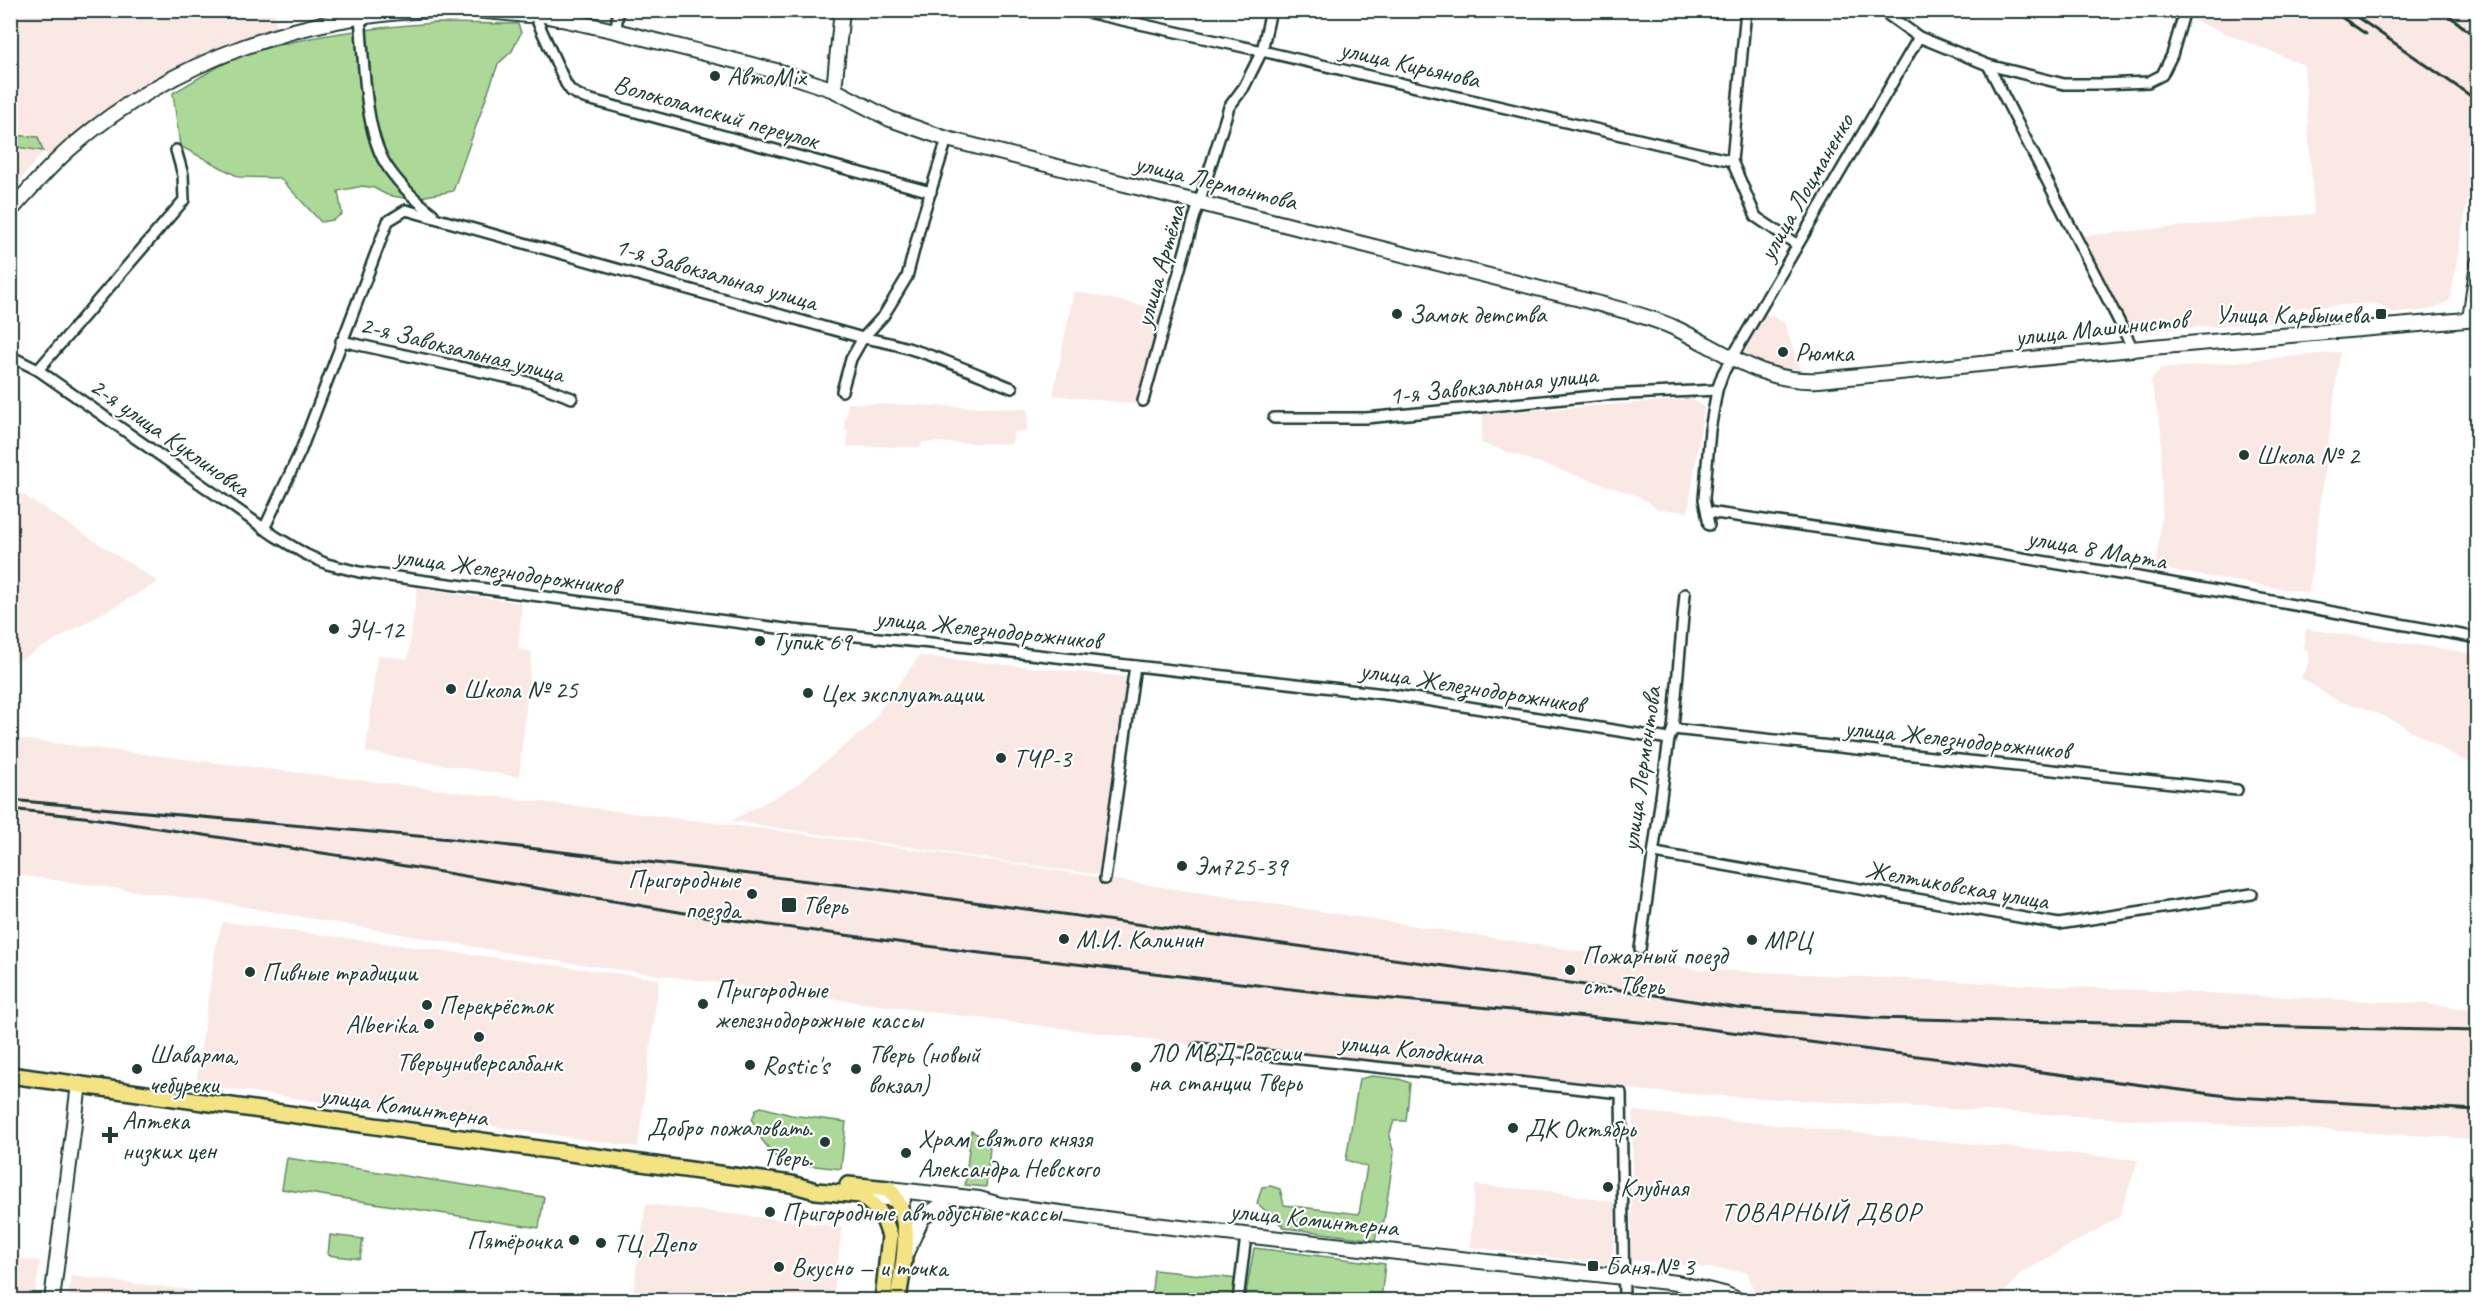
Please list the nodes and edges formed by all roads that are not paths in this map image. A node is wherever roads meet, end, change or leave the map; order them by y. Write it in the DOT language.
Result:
graph roads {
  1 [pos="435,10"];
  2 [pos="475,10"];
  3 [pos="521,10"];
  4 [pos="618,10"];
  5 [pos="842,10"];
  6 [pos="1077,10"];
  7 [pos="1271,10"];
  8 [pos="1746,10"];
  9 [pos="1881,10"];
  10 [pos="2185,10"];
  11 [pos="1114,14"];
  12 [pos="535,16"];
  13 [pos="360,17"];
  14 [pos="550,18"];
  15 [pos="616,31"];
  16 [pos="1919,37"];
  17 [pos="1262,51"];
  18 [pos="1988,65"];
  19 [pos="834,90"];
  20 [pos="947,139"];
  21 [pos="176,150"];
  22 [pos="1732,161"];
  23 [pos="931,192"];
  24 [pos="1199,203"];
  25 [pos="406,210"];
  26 [pos="10,211"];
  27 [pos="436,216"];
  28 [pos="1796,244"];
  29 [pos="2478,263"];
  30 [pos="2474,319"];
  31 [pos="863,338"];
  32 [pos="341,341"];
  33 [pos="2133,349"];
  34 [pos="10,356"];
  35 [pos="1732,359"];
  36 [pos="38,370"];
  37 [pos="1012,388"];
  38 [pos="1716,390"];
  39 [pos="842,391"];
  40 [pos="572,398"];
  41 [pos="1143,401"];
  42 [pos="1274,418"];
  43 [pos="1708,512"];
  44 [pos="1709,525"];
  45 [pos="264,529"];
  46 [pos="305,554"];
  47 [pos="1685,594"];
  48 [pos="2478,638"];
  49 [pos="1135,666"];
  50 [pos="1673,729"];
  51 [pos="1669,739"];
  52 [pos="2237,790"];
  53 [pos="1654,853"];
  54 [pos="1105,879"];
  55 [pos="2252,894"];
  56 [pos="1640,949"];
  57 [pos="1197,1048"];
  58 [pos="10,1075"];
  59 [pos="79,1084"];
  60 [pos="791,1184"];
  61 [pos="861,1195"];
  62 [pos="938,1199"];
  63 [pos="899,1200"];
  64 [pos="890,1236"];
  65 [pos="1246,1236"];
  66 [pos="904,1258"];
  67 [pos="1623,1277"];
  68 [pos="52,1300"];
  69 [pos="883,1300"];
  70 [pos="898,1300"];
  71 [pos="1238,1300"];
  72 [pos="1624,1300"];
  73 [pos="1738,1300"];
  1 -- 13 [label="main road"];
  2 -- 12 [label="main road"];
  3 -- 14 [label="main road, улица Лермонтова"];
  4 -- 15 [label="street"];
  5 -- 19 [label="main road"];
  6 -- 11 [label="street, улица Кирьянова"];
  7 -- 17 [label="street, улица Артёма"];
  8 -- 22 [label="street"];
  9 -- 16 [label="street"];
  10 -- 18 [label="street"];
  11 -- 17 [label="street, улица Кирьянова"];
  12 -- 14 [label="main road"];
  12 -- 23 [label="street, Волоколамский переулок"];
  13 -- 26 [label="main road"];
  13 -- 27 [label="street"];
  14 -- 15 [label="main road, улица Лермонтова"];
  15 -- 19 [label="main road, улица Лермонтова"];
  16 -- 18 [label="street"];
  16 -- 28 [label="street, улица Лоцманенко"];
  17 -- 22 [label="street, улица Кирьянова"];
  17 -- 24 [label="street, улица Артёма"];
  18 -- 33 [label="street"];
  19 -- 20 [label="main road, улица Лермонтова"];
  20 -- 23 [label="street"];
  20 -- 24 [label="main road, улица Лермонтова"];
  21 -- 36 [label="street"];
  22 -- 28 [label="street"];
  23 -- 31 [label="street"];
  24 -- 35 [label="main road, улица Лермонтова"];
  24 -- 41 [label="street, улица Артёма"];
  25 -- 27 [label="street, 1-я Завокзальная улица"];
  25 -- 32 [label="street, 2-я Завокзальная улица"];
  27 -- 31 [label="street, 1-я Завокзальная улица"];
  28 -- 35 [label="street, улица Лоцманенко"];
  29 -- 30 [label="main road"];
  30 -- 33 [label="main road, улица Машинистов"];
  31 -- 37 [label="street, 1-я Завокзальная улица"];
  31 -- 39 [label="street"];
  32 -- 40 [label="street, 2-я Завокзальная улица"];
  32 -- 45 [label="street, 2-я Завокзальная улица"];
  33 -- 35 [label="main road, улица Машинистов"];
  34 -- 36 [label="street, 2-я улица Куклиновка"];
  35 -- 38 [label="street"];
  36 -- 45 [label="street, 2-я улица Куклиновка"];
  38 -- 42 [label="street, 1-я Завокзальная улица"];
  38 -- 43 [label="street"];
  43 -- 44 [label="street"];
  43 -- 48 [label="street, улица 8 Марта"];
  45 -- 46 [label="street, 2-я улица Куклиновка"];
  46 -- 49 [label="street, улица Железнодорожников"];
  47 -- 50 [label="street, улица Лермонтова"];
  49 -- 51 [label="street, улица Железнодорожников"];
  49 -- 54 [label="street"];
  50 -- 51 [label="street, улица Лермонтова"];
  50 -- 52 [label="street, улица Железнодорожников"];
  51 -- 53 [label="street, улица Лермонтова"];
  53 -- 55 [label="street, Желтиковская улица"];
  53 -- 56 [label="street, улица Лермонтова"];
  57 -- 67 [label="street, улица Колодкина"];
  58 -- 59 [label="main road, улица Коминтерна"];
  59 -- 60 [label="main road, улица Коминтерна"];
  59 -- 68 [label="main road"];
  60 -- 61 [label="main road, улица Коминтерна"];
  60 -- 63 [label="main road, улица Коминтерна"];
  61 -- 63 [label="main road, улица Коминтерна"];
  61 -- 64 [label="main road"];
  62 -- 63 [label="main road, улица Коминтерна"];
  62 -- 63 [label="main road"];
  62 -- 65 [label="main road, улица Коминтерна"];
  62 -- 66 [label="main road"];
  63 -- 64 [label="main road"];
  63 -- 66 [label="main road"];
  64 -- 69 [label="main road"];
  65 -- 67 [label="main road, улица Коминтерна"];
  65 -- 71 [label="street"];
  66 -- 70 [label="main road"];
  67 -- 72 [label="street"];
  67 -- 73 [label="main road, улица Коминтерна"];
}
